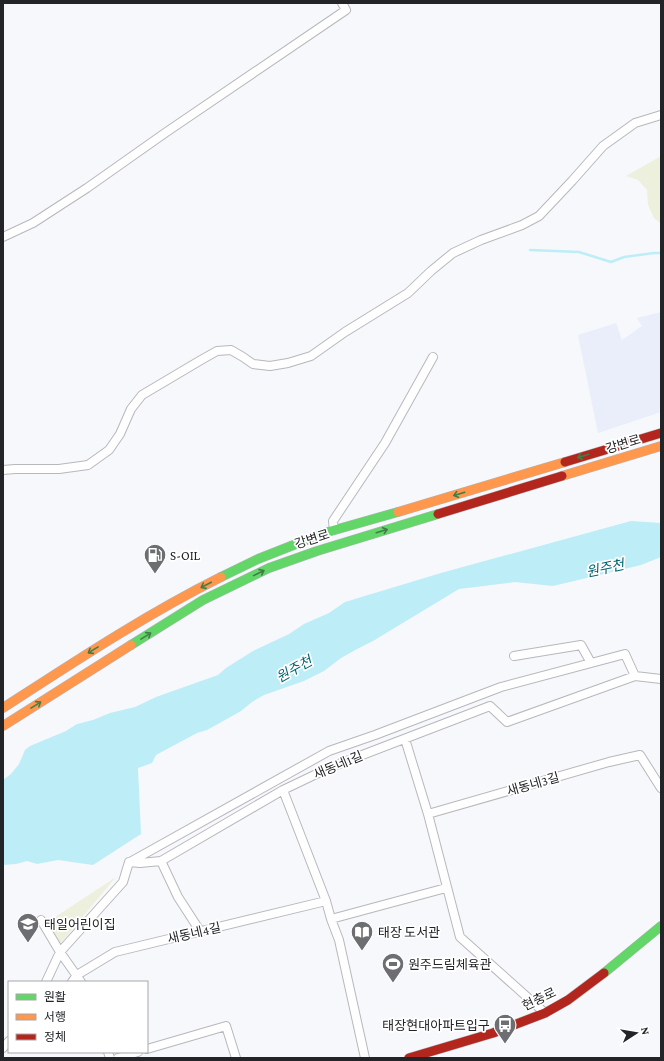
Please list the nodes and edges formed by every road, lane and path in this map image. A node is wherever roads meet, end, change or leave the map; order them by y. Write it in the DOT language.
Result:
graph roads {
  1 [pos="342,3"];
  2 [pos="661,115"];
  3 [pos="3,237"];
  4 [pos="434,357"];
  5 [pos="661,433"];
  6 [pos="661,446"];
  7 [pos="3,470"];
  8 [pos="334,530"];
  9 [pos="514,656"];
  10 [pos="591,663"];
  11 [pos="635,676"];
  12 [pos="661,679"];
  13 [pos="3,708"];
  14 [pos="3,726"];
  15 [pos="405,739"];
  16 [pos="661,788"];
  17 [pos="283,790"];
  18 [pos="428,814"];
  19 [pos="161,861"];
  20 [pos="129,862"];
  21 [pos="446,888"];
  22 [pos="326,901"];
  23 [pos="331,919"];
  24 [pos="41,920"];
  25 [pos="661,926"];
  26 [pos="200,931"];
  27 [pos="60,952"];
  28 [pos="79,979"];
  29 [pos="46,981"];
  30 [pos="545,1013"];
  31 [pos="442,1048"];
  32 [pos="148,1050"];
  33 [pos="135,1053"];
  34 [pos="118,1058"];
  35 [pos="236,1058"];
  36 [pos="365,1058"];
  37 [pos="409,1058"];
  38 [pos="445,1058"];
  1 -- 3 [label="street"];
  2 -- 7 [label="street"];
  4 -- 8 [label="street"];
  5 -- 8 [label="street, 강변로, one-way"];
  14 -- 6 [label="street, 강변로, one-way"];
  8 -- 13 [label="street, 강변로, one-way"];
  9 -- 10 [label="street"];
  10 -- 11 [label="street"];
  10 -- 20 [label="street"];
  11 -- 12 [label="street, 새동네1길"];
  11 -- 15 [label="street, 새동네1길"];
  15 -- 17 [label="street, 새동네1길"];
  15 -- 18 [label="street"];
  16 -- 18 [label="street, 새동네3길"];
  17 -- 19 [label="street, 새동네1길"];
  17 -- 22 [label="street"];
  18 -- 21 [label="street"];
  19 -- 20 [label="street, 새동네1길"];
  19 -- 26 [label="street"];
  20 -- 27 [label="street"];
  21 -- 23 [label="street"];
  21 -- 30 [label="street"];
  22 -- 23 [label="street"];
  22 -- 26 [label="street, 새동네4길"];
  23 -- 36 [label="street"];
  24 -- 27 [label="street"];
  25 -- 30 [label="street, 현충로"];
  26 -- 28 [label="street, 새동네4길"];
  27 -- 28 [label="street"];
  27 -- 29 [label="street"];
  30 -- 31 [label="street, 현충로"];
  31 -- 37 [label="street, 현충로"];
  31 -- 38 [label="street"];
  32 -- 35 [label="street"];
  33 -- 34 [label="street"];
}
